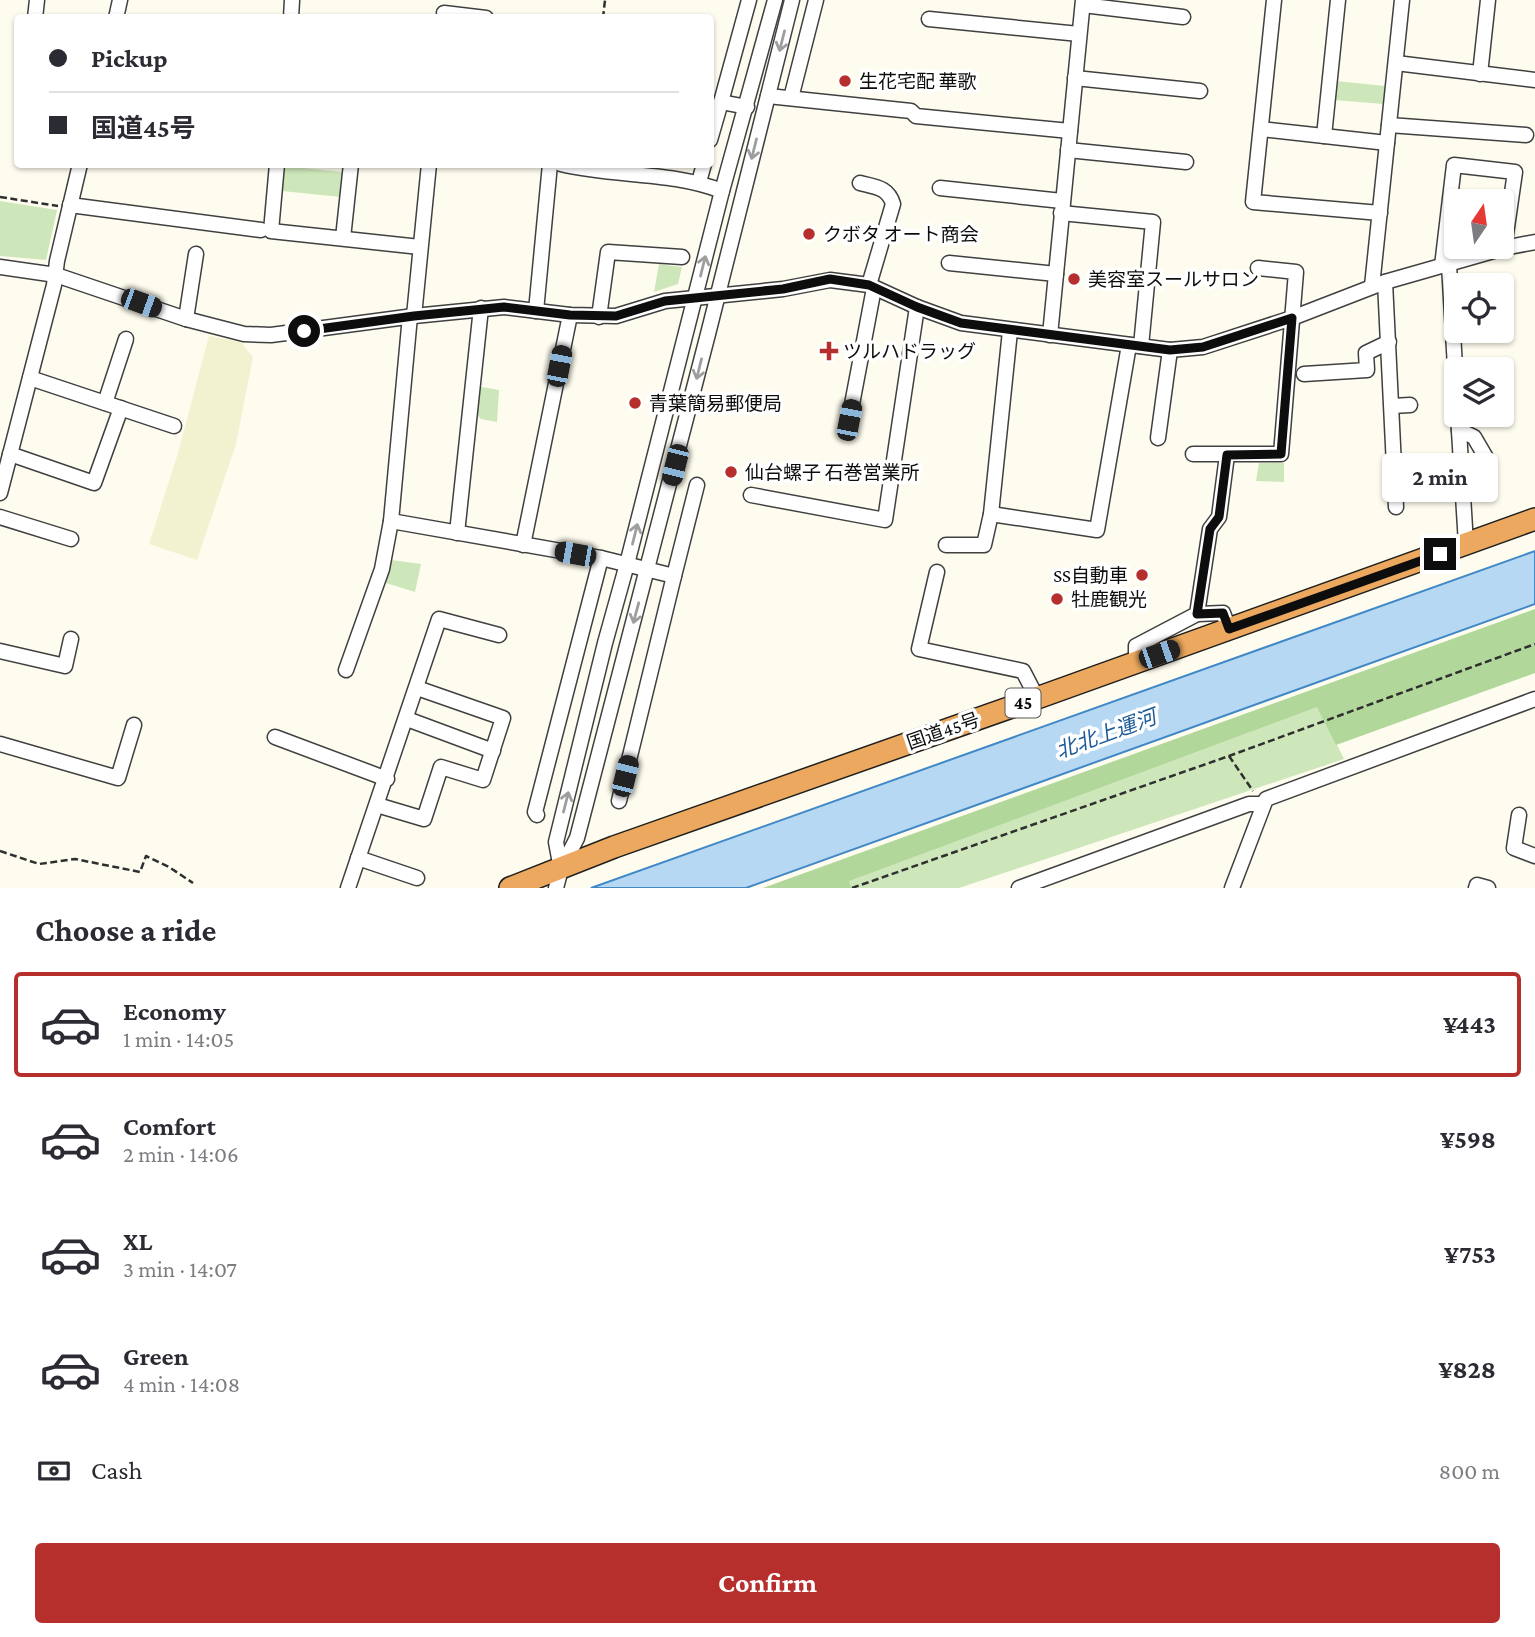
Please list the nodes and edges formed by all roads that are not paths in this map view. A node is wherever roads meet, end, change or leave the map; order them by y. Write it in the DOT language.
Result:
graph roads {
  1 [pos="749,0"];
  2 [pos="775,0"];
  3 [pos="792,0"];
  4 [pos="816,0"];
  5 [pos="1273,0"];
  6 [pos="1338,0"];
  7 [pos="1402,0"];
  8 [pos="1488,0"];
  9 [pos="1083,3"];
  10 [pos="444,10"];
  11 [pos="465,14"];
  12 [pos="1183,17"];
  13 [pos="929,19"];
  14 [pos="1079,34"];
  15 [pos="1396,63"];
  16 [pos="1480,74"];
  17 [pos="1075,78"];
  18 [pos="1535,80"];
  19 [pos="1200,91"];
  20 [pos="768,96"];
  21 [pos="791,98"];
  22 [pos="721,102"];
  23 [pos="747,107"];
  24 [pos="1389,125"];
  25 [pos="714,126"];
  26 [pos="1261,129"];
  27 [pos="1070,131"];
  28 [pos="1526,135"];
  29 [pos="1324,136"];
  30 [pos="1387,143"];
  31 [pos="1068,150"];
  32 [pos="1186,162"];
  33 [pos="79,168"];
  34 [pos="277,168"];
  35 [pos="351,168"];
  36 [pos="429,168"];
  37 [pos="550,168"];
  38 [pos="576,168"];
  39 [pos="703,168"];
  40 [pos="699,182"];
  41 [pos="860,183"];
  42 [pos="940,188"];
  43 [pos="1452,189"];
  44 [pos="1513,189"];
  45 [pos="722,191"];
  46 [pos="65,206"];
  47 [pos="1061,207"];
  48 [pos="1380,213"];
  49 [pos="261,230"];
  50 [pos="343,238"];
  51 [pos="1535,243"];
  52 [pos="1514,246"];
  53 [pos="421,247"];
  54 [pos="196,254"];
  55 [pos="682,257"];
  56 [pos="1447,259"];
  57 [pos="1469,259"];
  58 [pos="949,263"];
  59 [pos="1446,266"];
  60 [pos="0,267"];
  61 [pos="1258,268"];
  62 [pos="1447,273"];
  63 [pos="1056,274"];
  64 [pos="56,275"];
  65 [pos="1379,284"];
  66 [pos="872,286"];
  67 [pos="717,295"];
  68 [pos="694,297"];
  69 [pos="917,307"];
  70 [pos="481,308"];
  71 [pos="536,311"];
  72 [pos="570,315"];
  73 [pos="412,316"];
  74 [pos="599,317"];
  75 [pos="1292,318"];
  76 [pos="186,319"];
  77 [pos="1010,331"];
  78 [pos="1050,335"];
  79 [pos="126,339"];
  80 [pos="1390,342"];
  81 [pos="1135,346"];
  82 [pos="1170,350"];
  83 [pos="1304,374"];
  84 [pos="30,378"];
  85 [pos="105,403"];
  86 [pos="1410,404"];
  87 [pos="1392,406"];
  88 [pos="121,408"];
  89 [pos="849,420"];
  90 [pos="174,426"];
  91 [pos="1459,427"];
  92 [pos="1459,430"];
  93 [pos="1158,438"];
  94 [pos="10,454"];
  95 [pos="1193,454"];
  96 [pos="1227,455"];
  97 [pos="1488,461"];
  98 [pos="697,485"];
  99 [pos="0,494"];
  100 [pos="751,495"];
  101 [pos="1396,507"];
  102 [pos="991,514"];
  103 [pos="0,517"];
  104 [pos="1535,519"];
  105 [pos="391,521"];
  106 [pos="457,533"];
  107 [pos="71,539"];
  108 [pos="1466,544"];
  109 [pos="523,545"];
  110 [pos="946,545"];
  111 [pos="601,558"];
  112 [pos="628,564"];
  113 [pos="648,569"];
  114 [pos="937,572"];
  115 [pos="674,576"];
  116 [pos="1197,614"];
  117 [pos="1229,629"];
  118 [pos="499,635"];
  119 [pos="71,639"];
  120 [pos="0,651"];
  121 [pos="1136,663"];
  122 [pos="346,670"];
  123 [pos="417,688"];
  124 [pos="1037,698"];
  125 [pos="1535,699"];
  126 [pos="407,719"];
  127 [pos="134,725"];
  128 [pos="275,737"];
  129 [pos="0,744"];
  130 [pos="493,751"];
  131 [pos="387,779"];
  132 [pos="619,801"];
  133 [pos="377,804"];
  134 [pos="1262,804"];
  135 [pos="537,815"];
  136 [pos="1519,815"];
  137 [pos="1535,856"];
  138 [pos="358,858"];
  139 [pos="417,878"];
  140 [pos="558,881"];
  141 [pos="348,888"];
  142 [pos="510,888"];
  143 [pos="1019,888"];
  144 [pos="1232,888"];
  145 [pos="1476,888"];
  146 [pos="1488,888"];
  1 -- 22 [label="street"];
  2 -- 23 [label="street"];
  3 -- 20 [label="street, one-way"];
  4 -- 21 [label="street"];
  5 -- 26 [label="street"];
  6 -- 29 [label="street"];
  7 -- 15 [label="street"];
  8 -- 16 [label="street"];
  9 -- 12 [label="street"];
  9 -- 14 [label="street"];
  10 -- 11 [label="street"];
  13 -- 14 [label="street"];
  14 -- 17 [label="street"];
  15 -- 16 [label="street"];
  15 -- 24 [label="street"];
  16 -- 18 [label="street"];
  17 -- 19 [label="street"];
  17 -- 27 [label="street"];
  20 -- 21 [label="street"];
  20 -- 67 [label="street, one-way"];
  21 -- 27 [label="street"];
  22 -- 23 [label="street"];
  22 -- 25 [label="street"];
  23 -- 45 [label="street"];
  24 -- 28 [label="street"];
  24 -- 30 [label="street"];
  26 -- 29 [label="street"];
  26 -- 48 [label="street"];
  27 -- 31 [label="street"];
  29 -- 30 [label="street"];
  30 -- 48 [label="street"];
  31 -- 32 [label="street"];
  31 -- 47 [label="street"];
  33 -- 46 [label="street"];
  34 -- 50 [label="street"];
  35 -- 50 [label="street"];
  36 -- 53 [label="street"];
  37 -- 71 [label="street"];
  38 -- 40 [label="street"];
  39 -- 40 [label="street"];
  40 -- 45 [label="street"];
  41 -- 66 [label="street"];
  42 -- 47 [label="street"];
  43 -- 44 [label="street"];
  68 -- 45 [label="street, one-way"];
  46 -- 49 [label="street"];
  46 -- 64 [label="street"];
  47 -- 63 [label="street"];
  47 -- 81 [label="street"];
  48 -- 65 [label="street"];
  50 -- 53 [label="street"];
  51 -- 52 [label="street"];
  53 -- 73 [label="street"];
  54 -- 76 [label="street"];
  55 -- 74 [label="street"];
  56 -- 59 [label="street"];
  57 -- 59 [label="street"];
  58 -- 63 [label="street"];
  59 -- 62 [label="street"];
  59 -- 65 [label="street"];
  60 -- 64 [label="street"];
  61 -- 75 [label="street"];
  63 -- 78 [label="street"];
  64 -- 76 [label="street"];
  64 -- 84 [label="street"];
  65 -- 75 [label="street"];
  65 -- 80 [label="street"];
  66 -- 67 [label="street"];
  66 -- 69 [label="street"];
  66 -- 89 [label="street"];
  67 -- 68 [label="street"];
  67 -- 113 [label="street, one-way"];
  68 -- 74 [label="street"];
  112 -- 68 [label="street, one-way"];
  69 -- 77 [label="street"];
  69 -- 100 [label="street"];
  70 -- 71 [label="street"];
  70 -- 73 [label="street"];
  70 -- 106 [label="street"];
  71 -- 72 [label="street"];
  72 -- 74 [label="street"];
  72 -- 109 [label="street"];
  73 -- 76 [label="street"];
  73 -- 105 [label="street"];
  75 -- 82 [label="street"];
  75 -- 96 [label="street"];
  77 -- 78 [label="street"];
  77 -- 102 [label="street"];
  78 -- 81 [label="street"];
  79 -- 85 [label="street"];
  80 -- 83 [label="street"];
  80 -- 87 [label="street"];
  81 -- 82 [label="street"];
  81 -- 102 [label="street"];
  82 -- 93 [label="street"];
  84 -- 85 [label="street"];
  84 -- 94 [label="street"];
  85 -- 88 [label="street"];
  86 -- 87 [label="street"];
  87 -- 101 [label="street"];
  88 -- 90 [label="street"];
  88 -- 94 [label="street"];
  91 -- 92 [label="street"];
  92 -- 97 [label="street"];
  92 -- 108 [label="street"];
  94 -- 99 [label="street"];
  95 -- 96 [label="street"];
  96 -- 116 [label="street"];
  98 -- 115 [label="street"];
  102 -- 110 [label="street"];
  103 -- 107 [label="street"];
  104 -- 108 [label="highway, 国道45号 / 45"];
  105 -- 106 [label="street"];
  105 -- 122 [label="street"];
  106 -- 109 [label="street"];
  108 -- 117 [label="highway, 国道45号 / 45"];
  109 -- 111 [label="street"];
  111 -- 112 [label="street"];
  111 -- 135 [label="street"];
  112 -- 113 [label="street"];
  140 -- 112 [label="street, one-way"];
  113 -- 115 [label="street"];
  113 -- 140 [label="street, one-way"];
  114 -- 124 [label="street"];
  115 -- 132 [label="street"];
  116 -- 117 [label="street"];
  116 -- 121 [label="street"];
  117 -- 121 [label="highway, 国道45号 / 45"];
  118 -- 123 [label="street"];
  119 -- 120 [label="street"];
  121 -- 124 [label="highway, 国道45号 / 45"];
  123 -- 126 [label="street"];
  123 -- 130 [label="street"];
  124 -- 140 [label="highway, 国道45号 / 45"];
  125 -- 134 [label="street"];
  126 -- 130 [label="street"];
  126 -- 131 [label="street"];
  127 -- 129 [label="street"];
  128 -- 131 [label="street"];
  130 -- 133 [label="street"];
  131 -- 133 [label="street"];
  133 -- 138 [label="street"];
  134 -- 143 [label="street"];
  134 -- 144 [label="street"];
  136 -- 137 [label="street"];
  138 -- 139 [label="street"];
  138 -- 141 [label="street"];
  140 -- 142 [label="highway, 国道45号 / 45"];
  145 -- 146 [label="street"];
}
